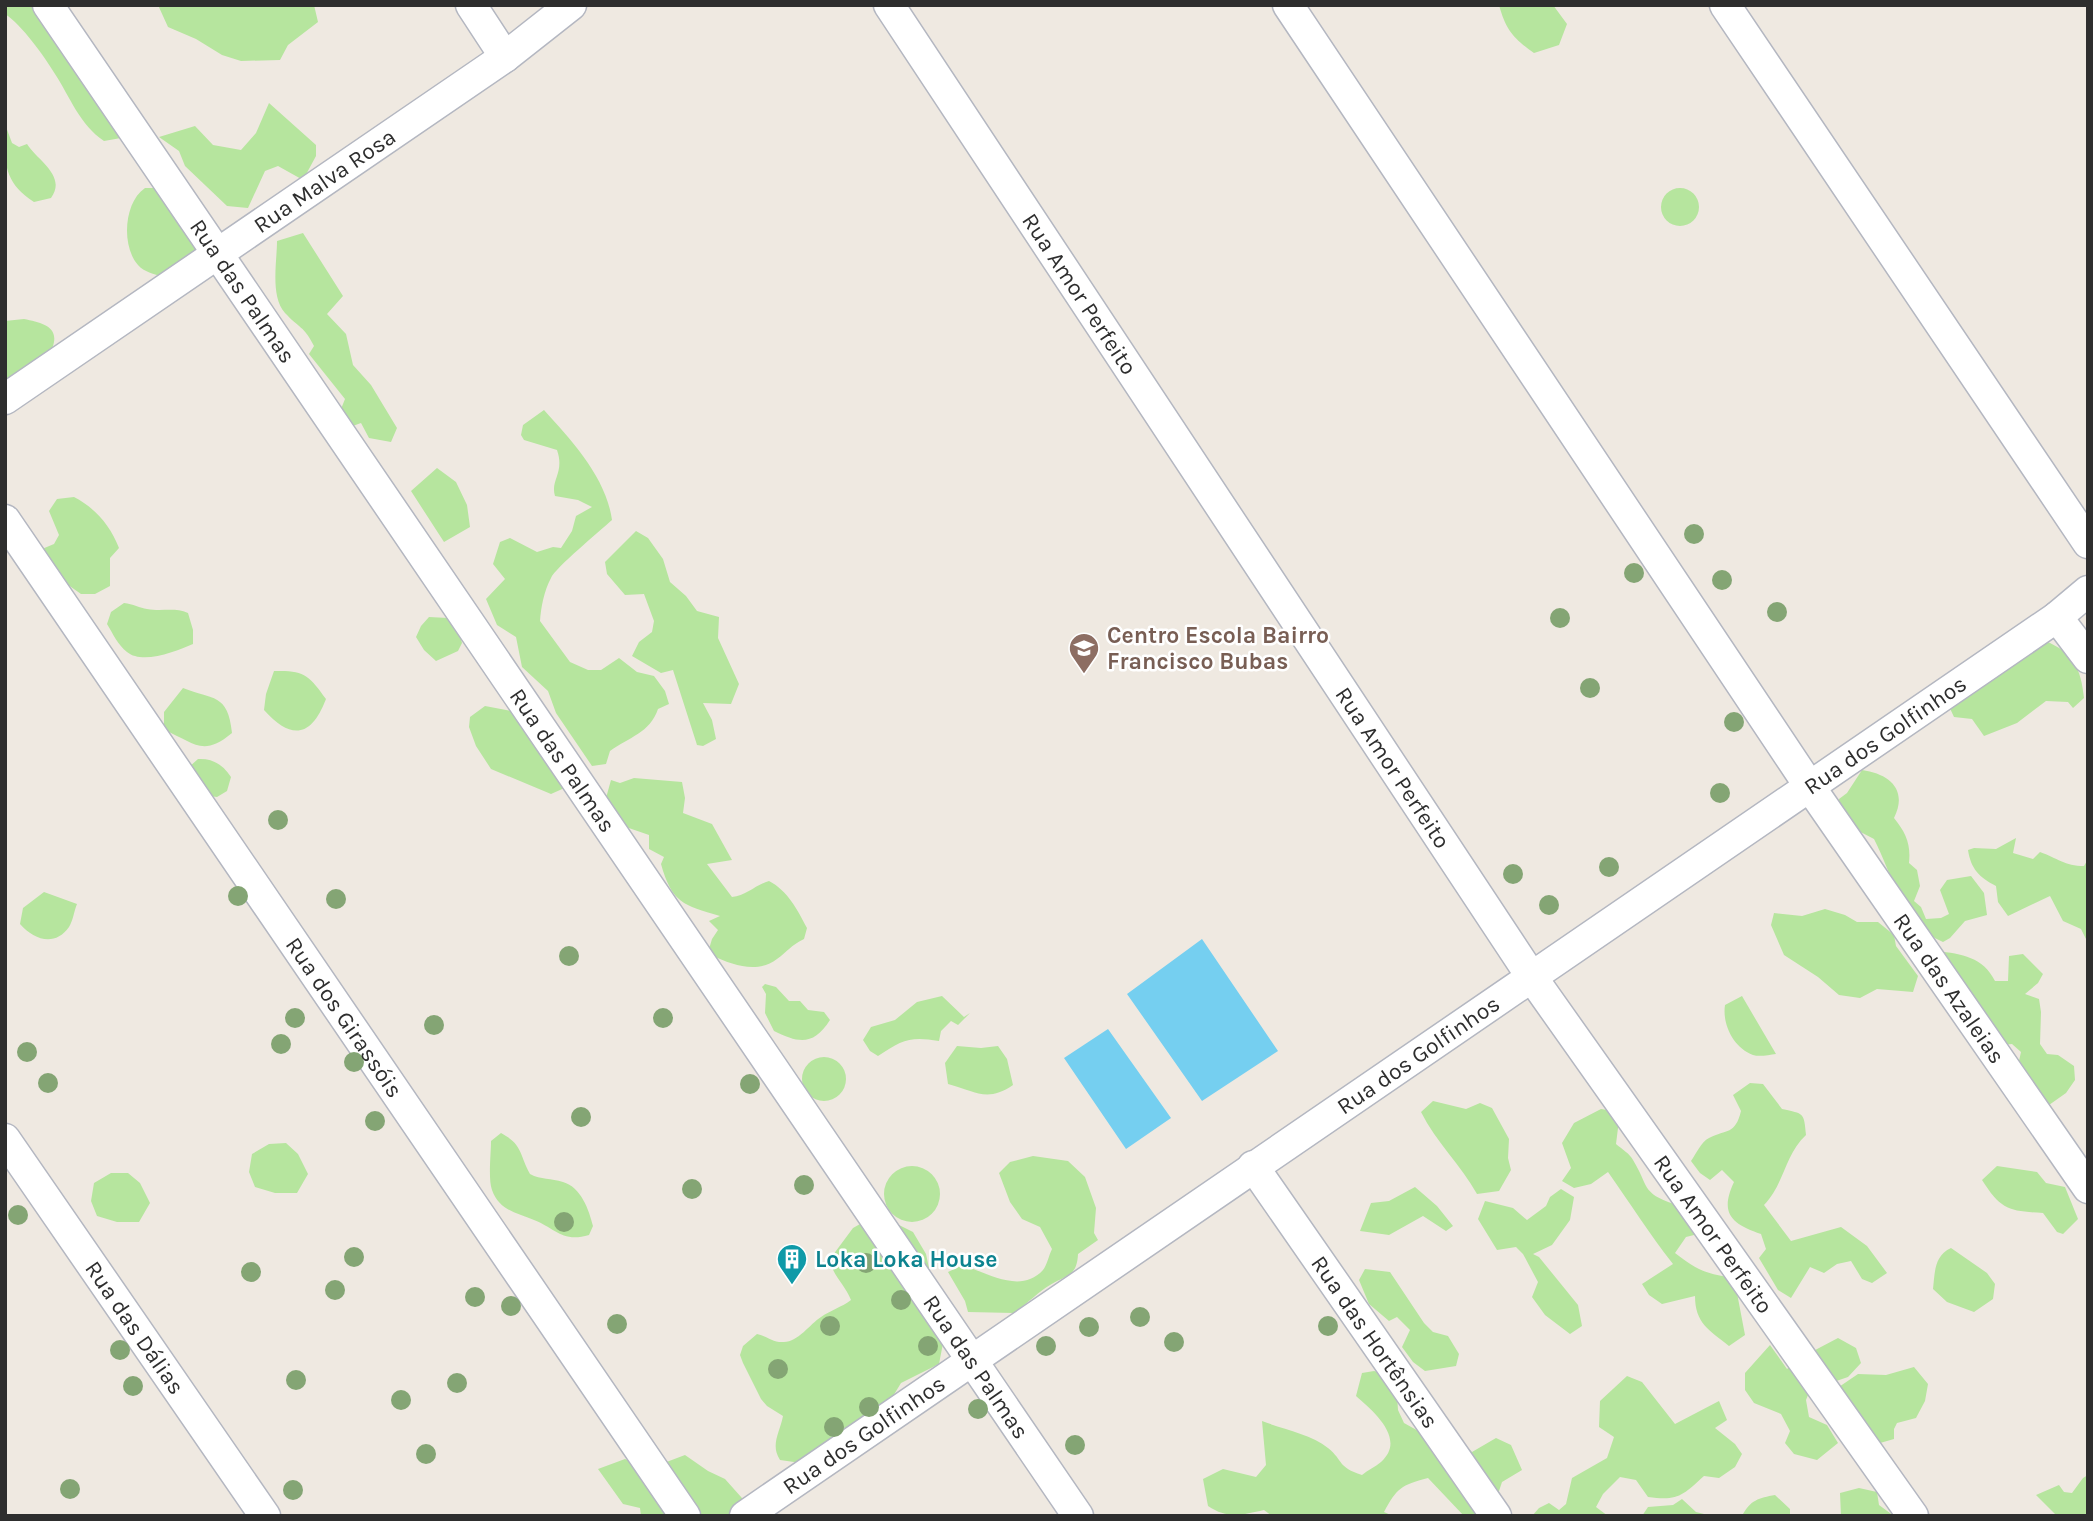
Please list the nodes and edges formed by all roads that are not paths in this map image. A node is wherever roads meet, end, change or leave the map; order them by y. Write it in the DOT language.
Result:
graph roads {
  1 [pos="48,5"];
  2 [pos="471,5"];
  3 [pos="571,5"];
  4 [pos="889,5"];
  5 [pos="1288,5"];
  6 [pos="1725,5"];
  7 [pos="506,57"];
  8 [pos="218,253"];
  9 [pos="5,399"];
  10 [pos="5,520"];
  11 [pos="2088,543"];
  12 [pos="2088,590"];
  13 [pos="2057,617"];
  14 [pos="2088,658"];
  15 [pos="1810,787"];
  16 [pos="1531,976"];
  17 [pos="5,1139"];
  18 [pos="1254,1166"];
  19 [pos="2088,1188"];
  20 [pos="971,1360"];
  21 [pos="265,1516"];
  22 [pos="685,1516"];
  23 [pos="745,1516"];
  24 [pos="1078,1516"];
  25 [pos="1496,1516"];
  26 [pos="1913,1516"];
  1 -- 8 [label="street, Rua das Palmas"];
  2 -- 7 [label="street"];
  3 -- 7 [label="street, Rua Malva Rosa"];
  4 -- 16 [label="street, Rua Amor Perfeito"];
  5 -- 15 [label="street, Rua das Azaleias"];
  6 -- 11 [label="street"];
  7 -- 8 [label="street, Rua Malva Rosa"];
  8 -- 9 [label="street, Rua Malva Rosa"];
  8 -- 20 [label="street, Rua das Palmas"];
  10 -- 22 [label="street, Rua dos Girassóis"];
  12 -- 13 [label="street, Rua dos Golfinhos"];
  13 -- 14 [label="street"];
  13 -- 15 [label="street, Rua dos Golfinhos"];
  15 -- 16 [label="street, Rua dos Golfinhos"];
  15 -- 19 [label="street, Rua das Azaleias"];
  16 -- 18 [label="street, Rua dos Golfinhos"];
  16 -- 26 [label="street, Rua Amor Perfeito"];
  17 -- 21 [label="street, Rua das Dálias"];
  18 -- 20 [label="street, Rua dos Golfinhos"];
  18 -- 25 [label="street, Rua das Hortênsias"];
  20 -- 23 [label="street, Rua dos Golfinhos"];
  20 -- 24 [label="street, Rua das Palmas"];
}
